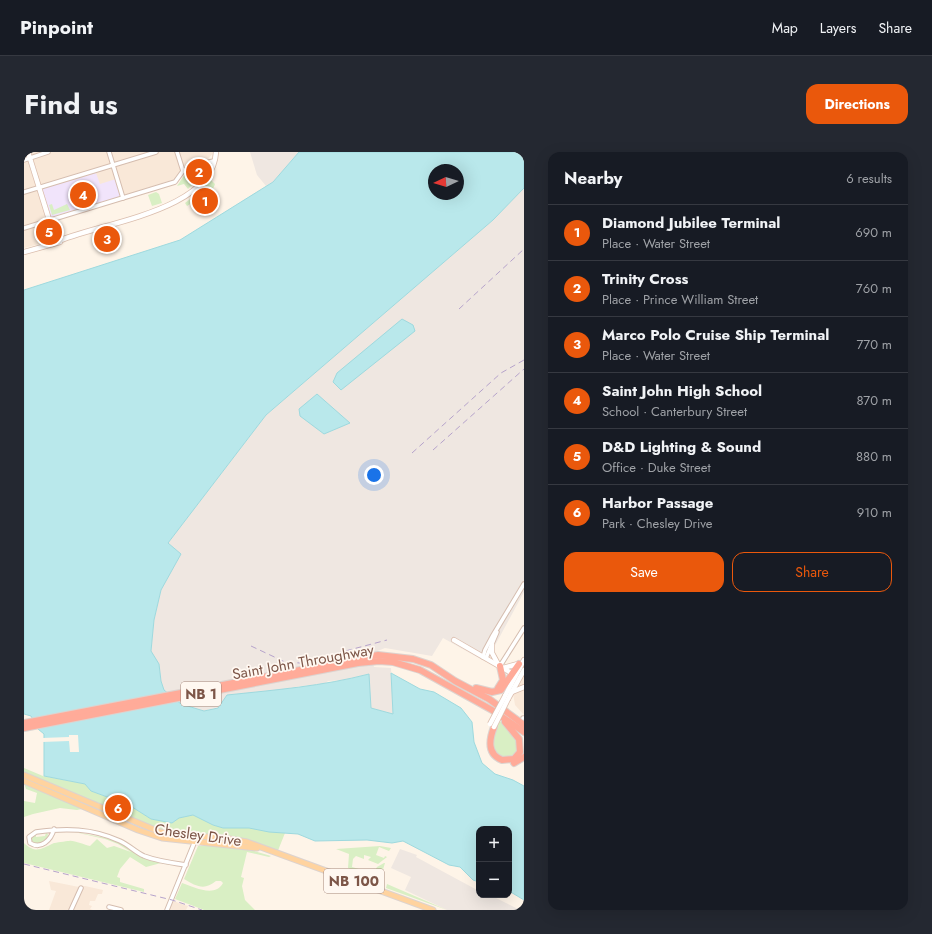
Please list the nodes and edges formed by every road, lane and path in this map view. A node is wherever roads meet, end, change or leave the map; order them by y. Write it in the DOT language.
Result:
graph roads {
  1 [pos="28,152"];
  2 [pos="48,152"];
  3 [pos="109,152"];
  4 [pos="156,152"];
  5 [pos="177,152"];
  6 [pos="216,152"];
  7 [pos="30,158"];
  8 [pos="24,160"];
  9 [pos="214,161"];
  10 [pos="113,165"];
  11 [pos="183,170"];
  12 [pos="39,187"];
  13 [pos="24,192"];
  14 [pos="123,198"];
  15 [pos="50,221"];
  16 [pos="24,228"];
  17 [pos="56,242"];
  18 [pos="24,252"];
  19 [pos="524,584"];
  20 [pos="499,627"];
  21 [pos="524,628"];
  22 [pos="454,640"];
  23 [pos="492,644"];
  24 [pos="399,657"];
  25 [pos="378,658"];
  26 [pos="485,658"];
  27 [pos="522,660"];
  28 [pos="501,667"];
  29 [pos="439,669"];
  30 [pos="524,670"];
  31 [pos="518,677"];
  32 [pos="524,687"];
  33 [pos="487,691"];
  34 [pos="511,693"];
  35 [pos="507,697"];
  36 [pos="492,710"];
  37 [pos="513,716"];
  38 [pos="24,723"];
  39 [pos="492,725"];
  40 [pos="524,725"];
  41 [pos="24,728"];
  42 [pos="524,732"];
  43 [pos="524,757"];
  44 [pos="24,774"];
  45 [pos="24,781"];
  46 [pos="139,827"];
  47 [pos="54,829"];
  48 [pos="195,839"];
  49 [pos="186,866"];
  50 [pos="81,888"];
  51 [pos="109,907"];
  52 [pos="71,910"];
  53 [pos="121,910"];
  54 [pos="167,910"];
  55 [pos="433,910"];
  1 -- 7 [label="street"];
  2 -- 7 [label="street"];
  3 -- 10 [label="street"];
  4 -- 10 [label="street"];
  5 -- 11 [label="street"];
  6 -- 9 [label="street"];
  7 -- 8 [label="street"];
  7 -- 12 [label="street"];
  9 -- 11 [label="street"];
  9 -- 17 [label="street"];
  10 -- 12 [label="street"];
  10 -- 14 [label="street"];
  11 -- 14 [label="street"];
  12 -- 13 [label="street"];
  12 -- 15 [label="street"];
  14 -- 15 [label="street"];
  15 -- 16 [label="street"];
  15 -- 17 [label="street"];
  17 -- 18 [label="street"];
  19 -- 20 [label="street"];
  20 -- 23 [label="street"];
  20 -- 26 [label="street"];
  21 -- 28 [label="street"];
  22 -- 26 [label="street"];
  23 -- 26 [label="street"];
  23 -- 28 [label="street"];
  24 -- 25 [label="highway, Saint John Throughway / NB 1"];
  24 -- 29 [label="highway, Saint John Throughway / NB 1"];
  24 -- 37 [label="highway, Saint John Throughway / NB 1"];
  25 -- 36 [label="highway, Saint John Throughway / NB 1"];
  25 -- 38 [label="highway, Saint John Throughway / NB 1"];
  25 -- 41 [label="highway, Saint John Throughway / NB 1"];
  26 -- 28 [label="street"];
  27 -- 28 [label="street"];
  27 -- 31 [label="highway"];
  28 -- 31 [label="street"];
  28 -- 33 [label="highway"];
  29 -- 33 [label="highway"];
  29 -- 37 [label="highway, Saint John Throughway / NB 1"];
  30 -- 31 [label="street"];
  31 -- 33 [label="highway"];
  31 -- 34 [label="street"];
  31 -- 35 [label="street"];
  32 -- 34 [label="street"];
  34 -- 35 [label="street"];
  35 -- 39 [label="street, bridge"];
  36 -- 39 [label="highway"];
  36 -- 42 [label="highway, Saint John Throughway / NB 1"];
  37 -- 40 [label="highway, Saint John Throughway / NB 1"];
  39 -- 43 [label="highway"];
  44 -- 46 [label="main road, Chesley Drive / NB 100"];
  45 -- 46 [label="main road, Chesley Drive / NB 100"];
  46 -- 48 [label="main road, Chesley Drive / NB 100"];
  47 -- 47 [label="street"];
  47 -- 49 [label="street"];
  48 -- 49 [label="street"];
  48 -- 55 [label="main road, Chesley Drive / NB 100"];
  49 -- 54 [label="street"];
  50 -- 52 [label="street"];
  51 -- 53 [label="street"];
}
